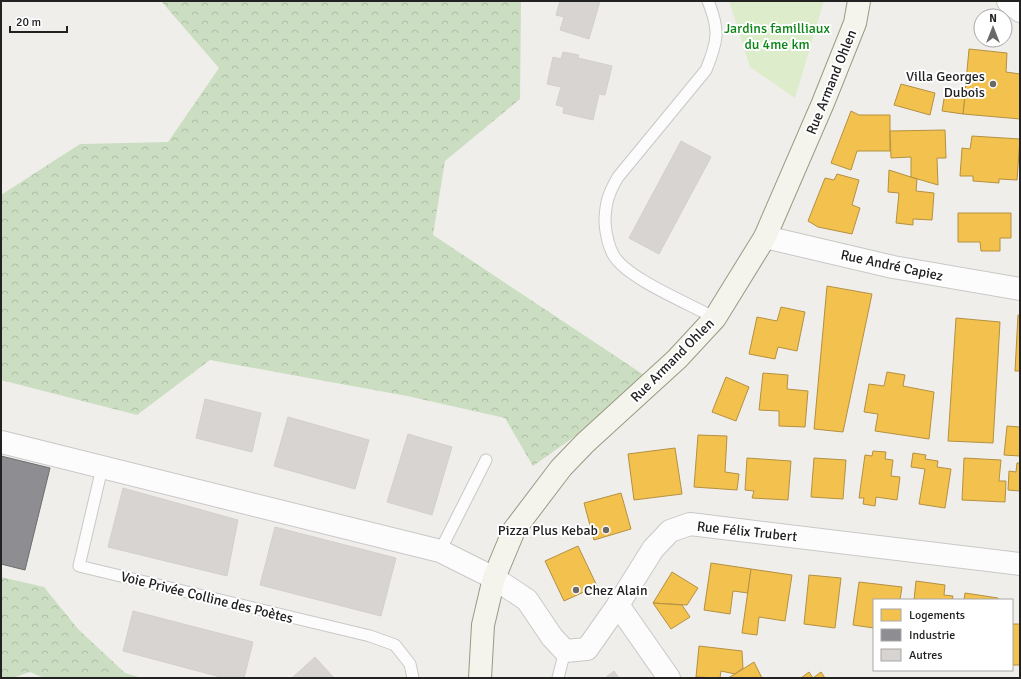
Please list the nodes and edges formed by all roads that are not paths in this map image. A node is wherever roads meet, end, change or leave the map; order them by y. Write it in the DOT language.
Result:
graph roads {
  1 [pos="708,1"];
  2 [pos="859,1"];
  3 [pos="1008,1"];
  4 [pos="1020,11"];
  5 [pos="765,237"];
  6 [pos="1020,289"];
  7 [pos="716,318"];
  8 [pos="1,442"];
  9 [pos="486,460"];
  10 [pos="102,468"];
  11 [pos="440,552"];
  12 [pos="1020,564"];
  13 [pos="494,578"];
  14 [pos="618,605"];
  15 [pos="566,651"];
  16 [pos="413,678"];
  17 [pos="480,678"];
  18 [pos="558,678"];
  19 [pos="669,678"];
  1 -- 7 [label="lane"];
  2 -- 5 [label="main road, Rue Armand Ohlen"];
  3 -- 4 [label="street"];
  5 -- 6 [label="street, Rue André Capiez"];
  5 -- 7 [label="main road, Rue Armand Ohlen"];
  7 -- 13 [label="main road, Rue Armand Ohlen"];
  8 -- 10 [label="street"];
  9 -- 11 [label="lane"];
  10 -- 11 [label="street"];
  10 -- 16 [label="lane, Voie Privée Colline des Poètes"];
  11 -- 13 [label="street"];
  12 -- 14 [label="street, Rue Félix Trubert"];
  13 -- 15 [label="street"];
  13 -- 17 [label="main road, Rue Armand Ohlen"];
  14 -- 15 [label="street, Rue Félix Trubert"];
  14 -- 19 [label="street"];
  15 -- 18 [label="lane"];
}
